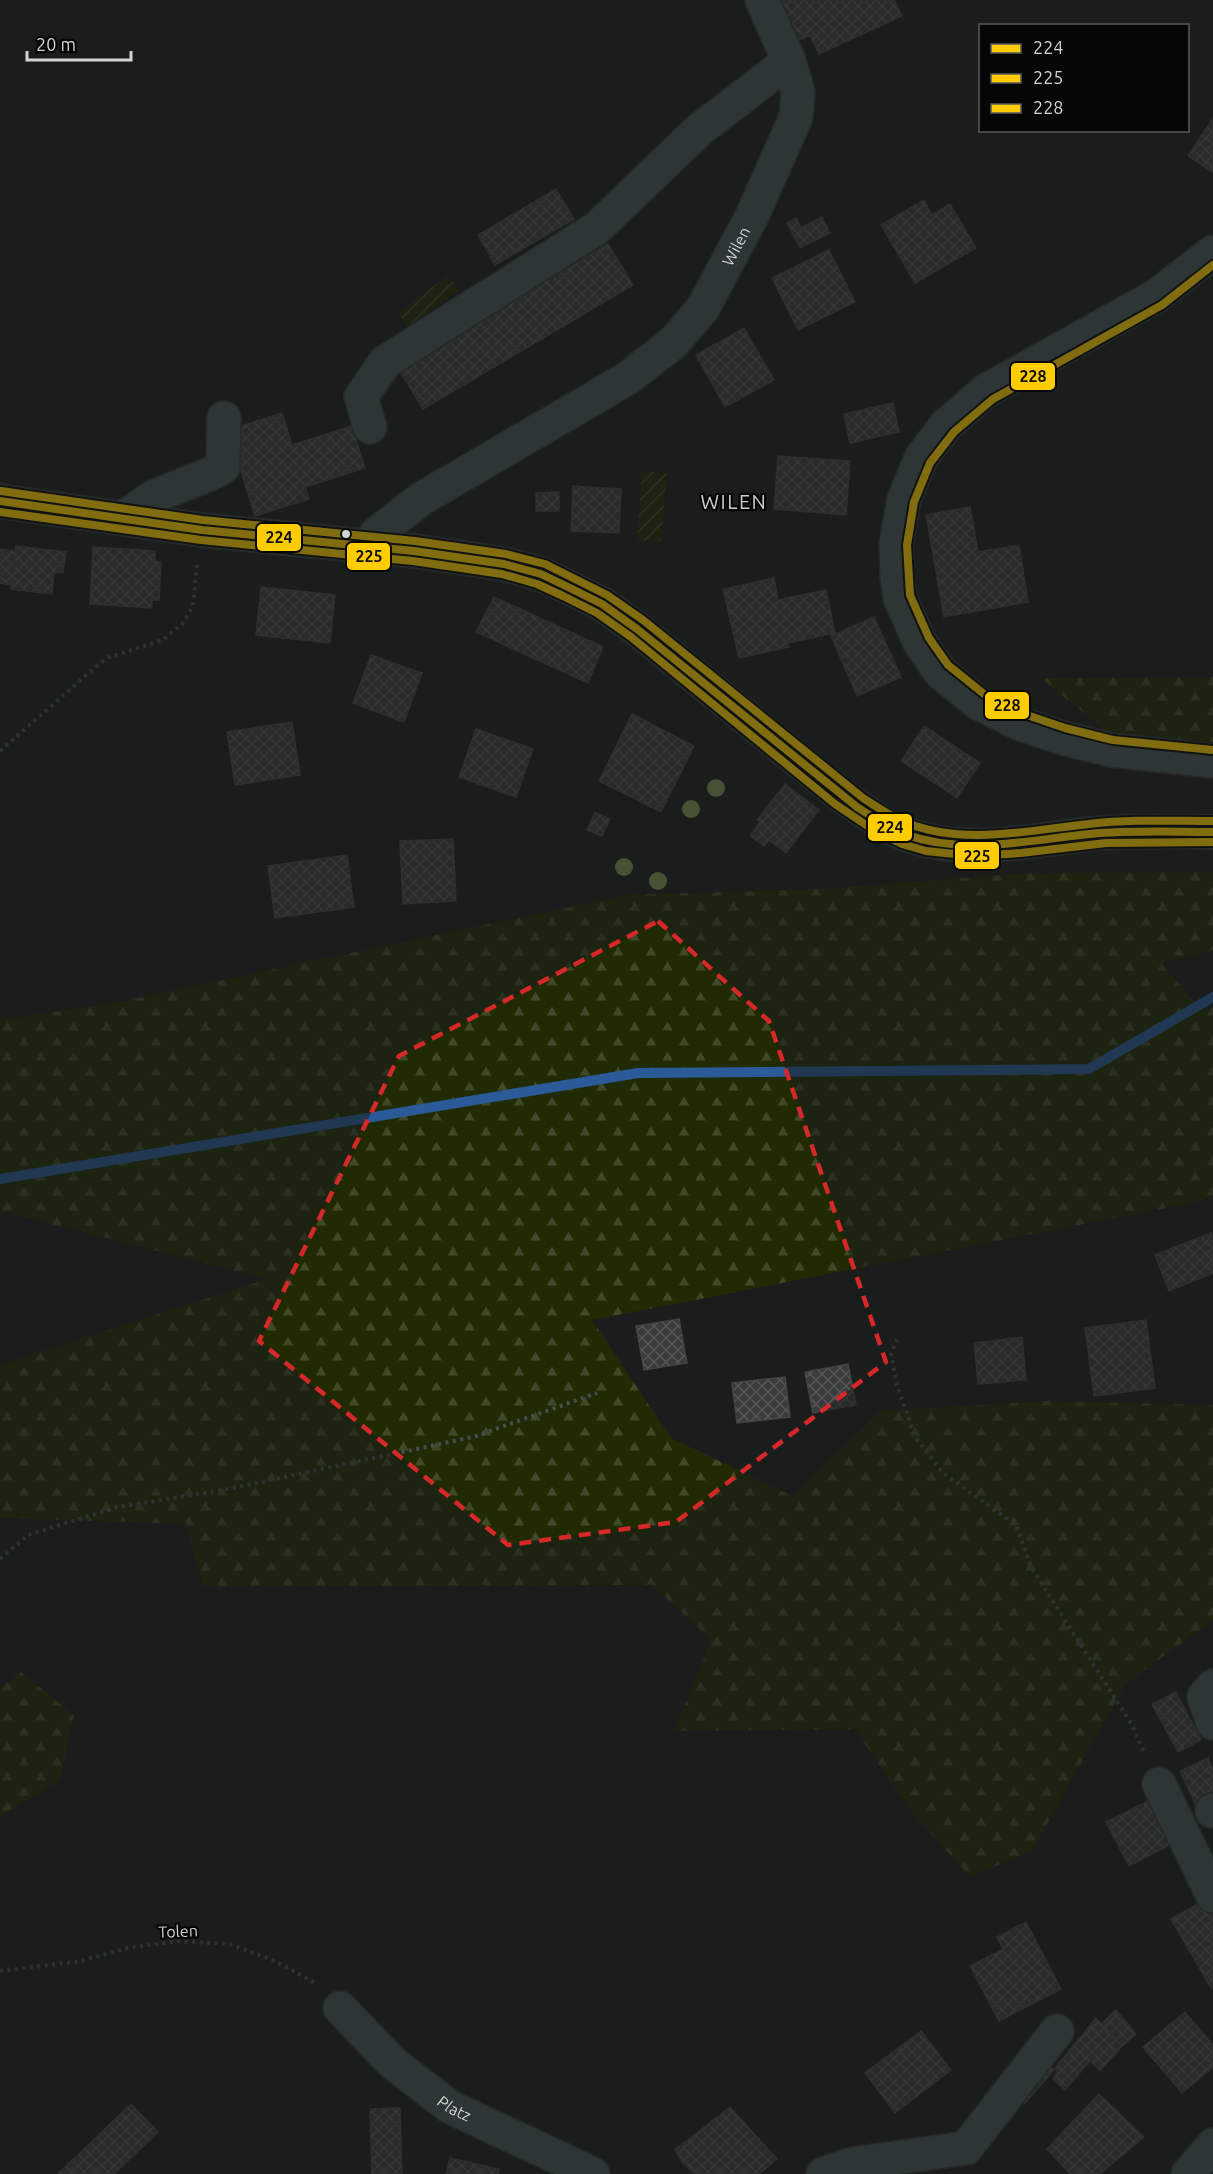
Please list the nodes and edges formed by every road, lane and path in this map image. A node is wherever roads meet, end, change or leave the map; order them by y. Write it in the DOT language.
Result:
graph roads {
  1 [pos="762,0"];
  2 [pos="789,61"];
  3 [pos="1213,252"];
  4 [pos="224,418"];
  5 [pos="370,426"];
  6 [pos="0,501"];
  7 [pos="123,519"];
  8 [pos="375,547"];
  9 [pos="198,560"];
  10 [pos="0,751"];
  11 [pos="1213,760"];
  12 [pos="1213,832"];
  13 [pos="897,1339"];
  14 [pos="597,1393"];
  15 [pos="0,1559"];
  16 [pos="1213,1686"];
  17 [pos="1213,1723"];
  18 [pos="1159,1784"];
  19 [pos="1213,1896"];
  20 [pos="0,1971"];
  21 [pos="340,2008"];
  22 [pos="1057,2031"];
  23 [pos="1213,2145"];
  24 [pos="593,2174"];
  25 [pos="823,2174"];
  26 [pos="1188,2174"];
  1 -- 2 [label="street, Wilen"];
  2 -- 5 [label="street"];
  2 -- 8 [label="street, Wilen"];
  3 -- 11 [label="street"];
  4 -- 7 [label="street"];
  6 -- 7 [label="street"];
  7 -- 8 [label="street"];
  8 -- 12 [label="street"];
  9 -- 10 [label="path"];
  13 -- 18 [label="path"];
  14 -- 15 [label="path"];
  16 -- 17 [label="street"];
  18 -- 19 [label="street"];
  20 -- 21 [label="path, Tolen"];
  21 -- 24 [label="street, Platz"];
  22 -- 25 [label="street"];
  23 -- 26 [label="street"];
}
